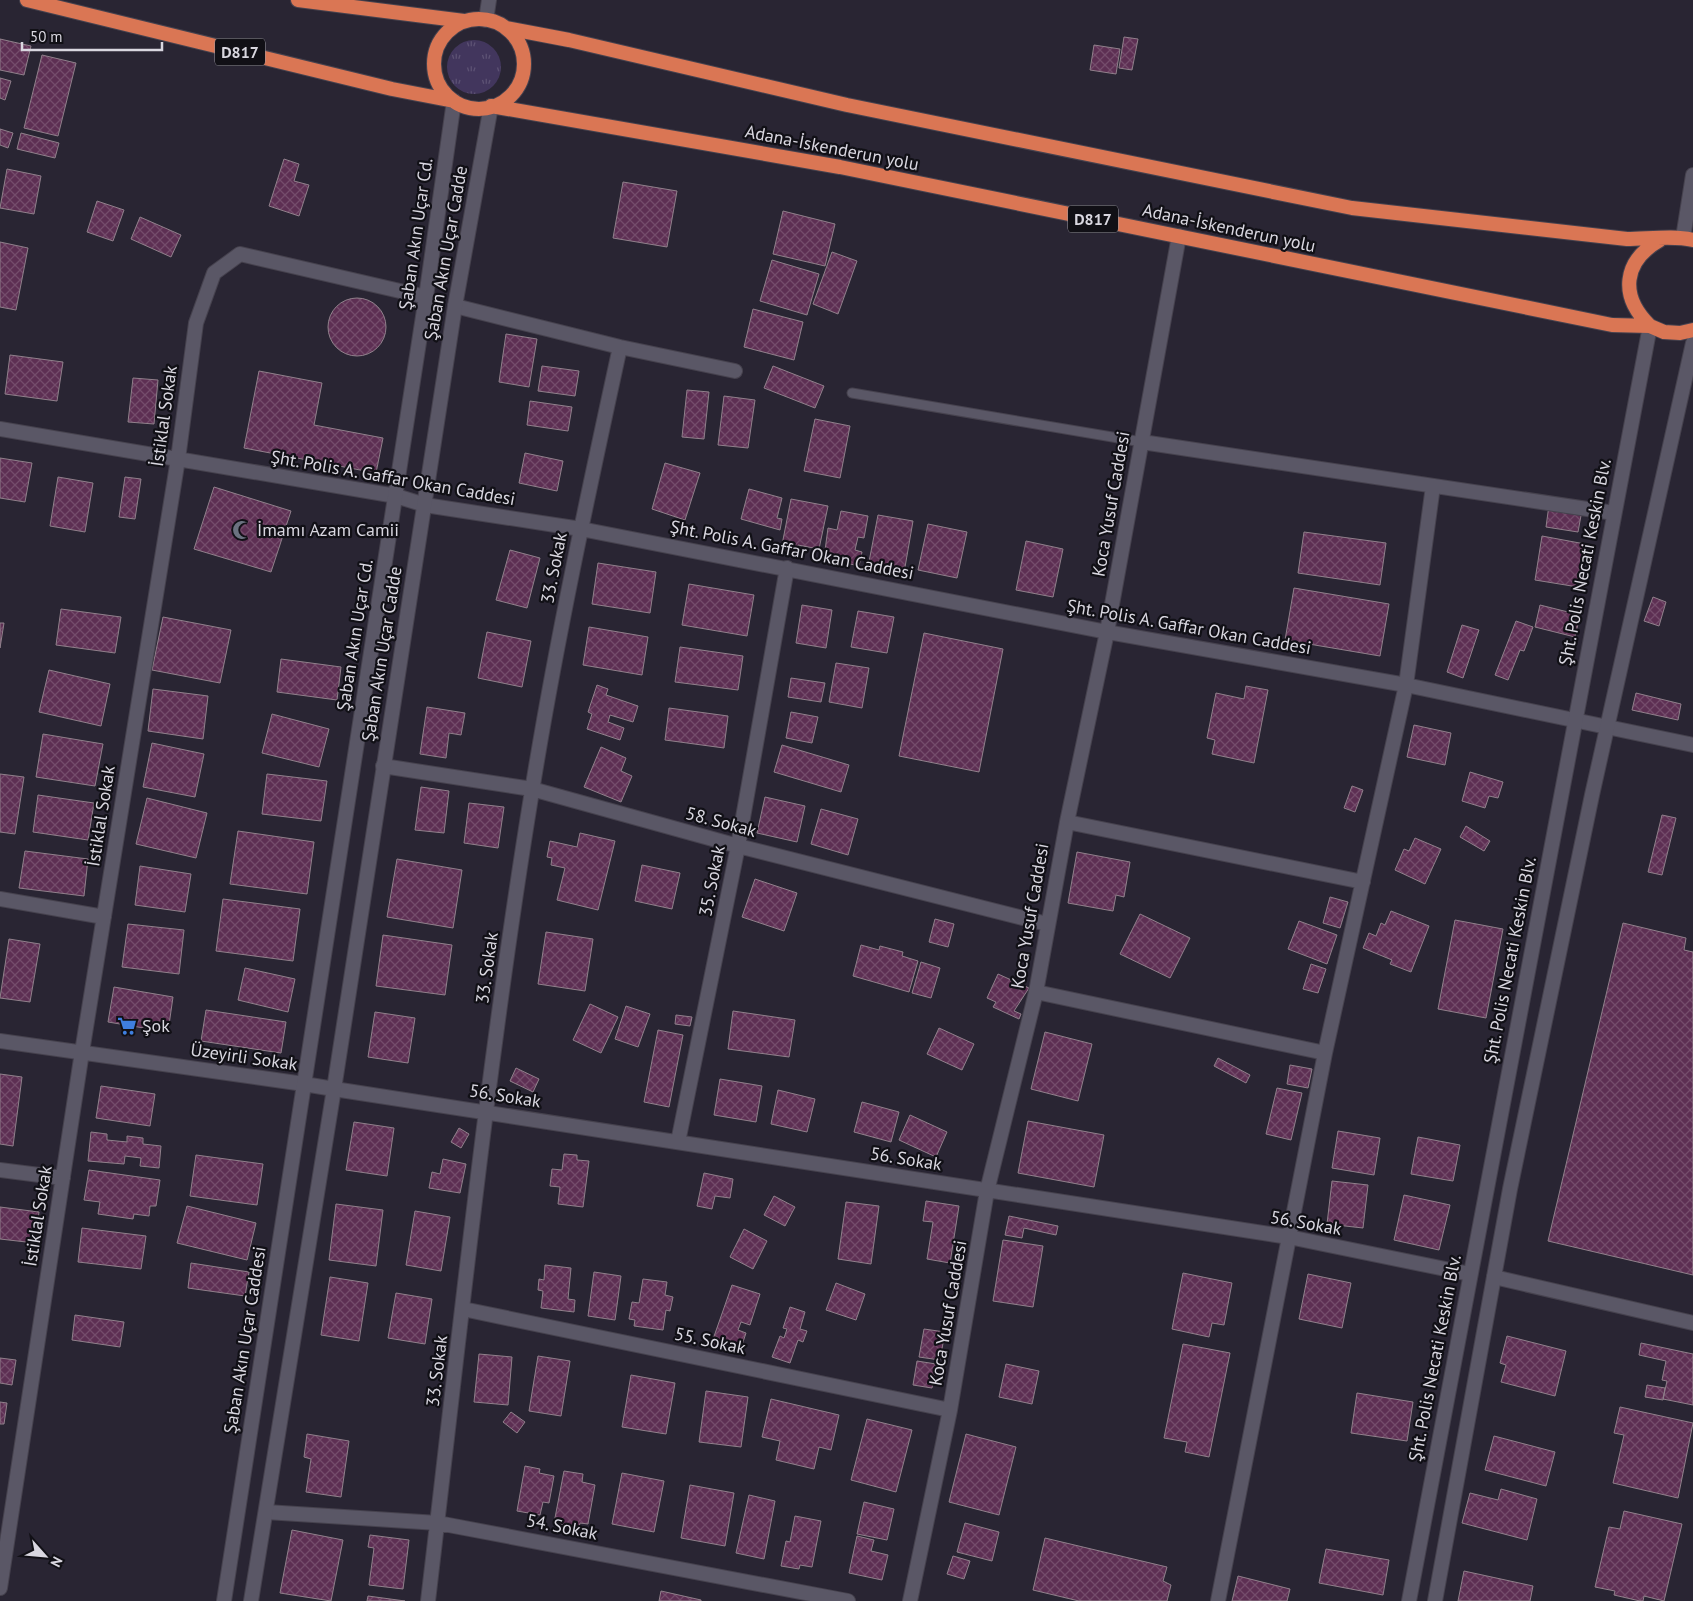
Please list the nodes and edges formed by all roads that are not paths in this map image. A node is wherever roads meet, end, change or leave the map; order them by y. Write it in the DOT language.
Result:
graph roads {
  1 [pos="27,0"];
  2 [pos="298,0"];
  3 [pos="488,0"];
  4 [pos="486,20"];
  5 [pos="465,21"];
  6 [pos="506,28"];
  7 [pos="454,101"];
  8 [pos="491,106"];
  9 [pos="1693,175"];
  10 [pos="1179,236"];
  11 [pos="1660,239"];
  12 [pos="1688,239"];
  13 [pos="426,297"];
  14 [pos="455,306"];
  15 [pos="1650,326"];
  16 [pos="1693,330"];
  17 [pos="1693,343"];
  18 [pos="620,347"];
  19 [pos="734,371"];
  20 [pos="852,393"];
  21 [pos="0,429"];
  22 [pos="1142,442"];
  23 [pos="178,459"];
  24 [pos="1433,486"];
  25 [pos="396,496"];
  26 [pos="425,505"];
  27 [pos="1614,513"];
  28 [pos="581,529"];
  29 [pos="787,568"];
  30 [pos="1107,632"];
  31 [pos="1406,685"];
  32 [pos="1574,720"];
  33 [pos="1607,728"];
  34 [pos="1693,745"];
  35 [pos="384,766"];
  36 [pos="532,790"];
  37 [pos="1067,822"];
  38 [pos="738,846"];
  39 [pos="1363,882"];
  40 [pos="0,899"];
  41 [pos="104,917"];
  42 [pos="1047,924"];
  43 [pos="1036,992"];
  44 [pos="0,1041"];
  45 [pos="82,1052"];
  46 [pos="1325,1053"];
  47 [pos="304,1084"];
  48 [pos="334,1089"];
  49 [pos="484,1111"];
  50 [pos="678,1142"];
  51 [pos="0,1170"];
  52 [pos="63,1178"];
  53 [pos="987,1191"];
  54 [pos="1289,1237"];
  55 [pos="1470,1274"];
  56 [pos="1494,1277"];
  57 [pos="463,1309"];
  58 [pos="1693,1324"];
  59 [pos="950,1410"];
  60 [pos="266,1512"];
  61 [pos="438,1523"];
  62 [pos="0,1588"];
  63 [pos="224,1601"];
  64 [pos="252,1601"];
  65 [pos="428,1601"];
  66 [pos="848,1601"];
  67 [pos="910,1601"];
  68 [pos="1218,1601"];
  69 [pos="1409,1601"];
  70 [pos="1436,1601"];
  1 -- 7 [label="highway, D817"];
  2 -- 5 [label="highway"];
  3 -- 4 [label="street"];
  4 -- 5 [label="highway"];
  4 -- 6 [label="highway"];
  5 -- 7 [label="highway"];
  6 -- 8 [label="highway"];
  6 -- 11 [label="highway"];
  7 -- 8 [label="highway"];
  7 -- 13 [label="street, Şaban Akın Uçar Cd."];
  8 -- 10 [label="highway, Adana-İskenderun yolu / D817"];
  8 -- 14 [label="street, Şaban Akın Uçar Cadde"];
  9 -- 12 [label="street"];
  10 -- 15 [label="highway, Adana-İskenderun yolu / D817"];
  10 -- 22 [label="street, Koca Yusuf Caddesi"];
  11 -- 12 [label="highway"];
  11 -- 15 [label="highway"];
  13 -- 23 [label="street, İstiklal Sokak"];
  13 -- 25 [label="street, Şaban Akın Uçar Cd."];
  14 -- 18 [label="street"];
  14 -- 26 [label="street, Şaban Akın Uçar Cadde"];
  15 -- 16 [label="highway, Adana-İskenderun yolu / D817"];
  15 -- 27 [label="street, Şht. Polis Necati Keskin Blv."];
  17 -- 33 [label="street"];
  18 -- 19 [label="street"];
  18 -- 28 [label="street, 33. Sokak"];
  20 -- 22 [label="lane"];
  21 -- 23 [label="street, Şht. Polis A. Gaffar Okan Caddesi"];
  22 -- 24 [label="street"];
  22 -- 30 [label="street, Koca Yusuf Caddesi"];
  23 -- 25 [label="street, Şht. Polis A. Gaffar Okan Caddesi"];
  23 -- 41 [label="street, İstiklal Sokak"];
  24 -- 27 [label="street"];
  24 -- 31 [label="street"];
  25 -- 26 [label="street, Şht. Polis A. Gaffar Okan Caddesi"];
  25 -- 47 [label="street, Şaban Akın Uçar Cd."];
  26 -- 28 [label="street, Şht. Polis A. Gaffar Okan Caddesi"];
  26 -- 35 [label="street, Şaban Akın Uçar Cadde"];
  27 -- 32 [label="street, Şht. Polis Necati Keskin Blv."];
  28 -- 29 [label="street, Şht. Polis A. Gaffar Okan Caddesi"];
  28 -- 36 [label="street, 33. Sokak"];
  29 -- 30 [label="street, Şht. Polis A. Gaffar Okan Caddesi"];
  29 -- 38 [label="street, 35. Sokak"];
  30 -- 31 [label="street, Şht. Polis A. Gaffar Okan Caddesi"];
  30 -- 37 [label="street, Koca Yusuf Caddesi"];
  31 -- 32 [label="street, Şht. Polis A. Gaffar Okan Caddesi"];
  31 -- 39 [label="street"];
  32 -- 33 [label="street, Şht. Polis A. Gaffar Okan Caddesi"];
  32 -- 55 [label="street, Şht. Polis Necati Keskin Blv."];
  33 -- 34 [label="street, Şht. Polis A. Gaffar Okan Caddesi"];
  33 -- 56 [label="street"];
  35 -- 36 [label="street, 58. Sokak"];
  35 -- 48 [label="street, Şaban Akın Uçar Cadde"];
  36 -- 38 [label="street, 58. Sokak"];
  36 -- 49 [label="street, 33. Sokak"];
  37 -- 39 [label="street"];
  37 -- 42 [label="street, Koca Yusuf Caddesi"];
  38 -- 42 [label="street, 58. Sokak"];
  38 -- 50 [label="street, 35. Sokak"];
  39 -- 46 [label="street"];
  40 -- 41 [label="street"];
  41 -- 45 [label="street, İstiklal Sokak"];
  42 -- 43 [label="street, Koca Yusuf Caddesi"];
  43 -- 46 [label="street"];
  43 -- 53 [label="street, Koca Yusuf Caddesi"];
  44 -- 45 [label="street, Üzeyirli Sokak"];
  45 -- 47 [label="street, Üzeyirli Sokak"];
  45 -- 52 [label="street, İstiklal Sokak"];
  46 -- 54 [label="street"];
  47 -- 48 [label="street, Üzeyirli Sokak"];
  47 -- 63 [label="street, Şaban Akın Uçar Caddesi"];
  48 -- 49 [label="street, 56. Sokak"];
  48 -- 60 [label="street"];
  49 -- 50 [label="street, 56. Sokak"];
  49 -- 57 [label="street, 33. Sokak"];
  50 -- 53 [label="street, 56. Sokak"];
  51 -- 52 [label="street"];
  52 -- 62 [label="street, İstiklal Sokak"];
  53 -- 54 [label="street, 56. Sokak"];
  53 -- 59 [label="street, Koca Yusuf Caddesi"];
  54 -- 55 [label="street, 56. Sokak"];
  54 -- 68 [label="street"];
  55 -- 69 [label="street, Şht. Polis Necati Keskin Blv."];
  56 -- 58 [label="street"];
  56 -- 70 [label="street"];
  57 -- 59 [label="street, 55. Sokak"];
  57 -- 61 [label="street, 33. Sokak"];
  59 -- 67 [label="street, Koca Yusuf Caddesi"];
  60 -- 61 [label="street, 54. Sokak"];
  60 -- 64 [label="street"];
  61 -- 65 [label="street, 33. Sokak"];
  61 -- 66 [label="street, 54. Sokak"];
}
